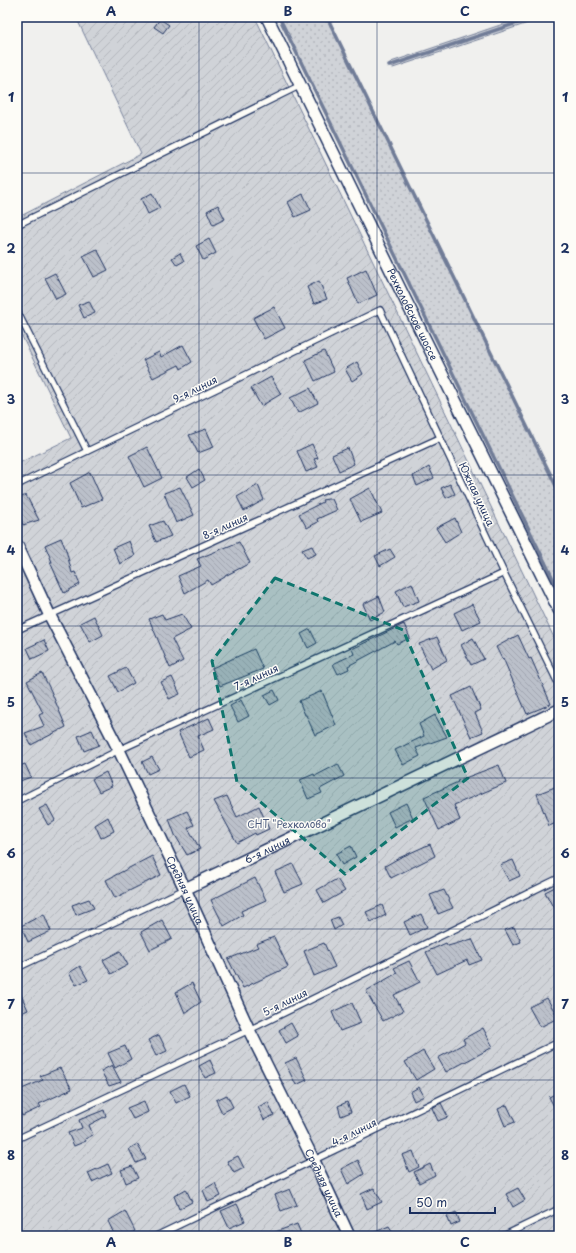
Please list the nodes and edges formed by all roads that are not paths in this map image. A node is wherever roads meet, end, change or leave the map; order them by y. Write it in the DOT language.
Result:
graph roads {
  1 [pos="267,17"];
  2 [pos="300,85"];
  3 [pos="17,224"];
  4 [pos="380,310"];
  5 [pos="17,311"];
  6 [pos="440,438"];
  7 [pos="87,451"];
  8 [pos="17,485"];
  9 [pos="17,546"];
  10 [pos="504,573"];
  11 [pos="559,610"];
  12 [pos="49,614"];
  13 [pos="17,630"];
  14 [pos="559,685"];
  15 [pos="559,710"];
  16 [pos="118,750"];
  17 [pos="17,801"];
  18 [pos="559,878"];
  19 [pos="185,889"];
  20 [pos="17,968"];
  21 [pos="249,1030"];
  22 [pos="559,1042"];
  23 [pos="17,1139"];
  24 [pos="314,1161"];
  25 [pos="559,1209"];
  26 [pos="156,1236"];
  27 [pos="349,1236"];
  28 [pos="503,1236"];
  1 -- 2 [label="street, Рехколовское шоссе"];
  2 -- 3 [label="lane"];
  2 -- 11 [label="street, Рехколовское шоссе"];
  4 -- 6 [label="lane, Южная улица"];
  4 -- 7 [label="lane, 9-я линия"];
  5 -- 7 [label="lane"];
  6 -- 10 [label="lane, Южная улица"];
  6 -- 12 [label="lane, 8-я линия"];
  7 -- 8 [label="lane, 9-я линия"];
  9 -- 12 [label="street, Средняя улица"];
  10 -- 14 [label="lane, Южная улица"];
  10 -- 16 [label="lane, 7-я линия"];
  12 -- 13 [label="lane, 8-я линия"];
  12 -- 16 [label="street, Средняя улица"];
  15 -- 19 [label="street, 6-я линия"];
  16 -- 17 [label="lane, 7-я линия"];
  16 -- 19 [label="street, Средняя улица"];
  18 -- 21 [label="lane, 5-я линия"];
  19 -- 20 [label="lane, 6-я линия"];
  19 -- 21 [label="street, Средняя улица"];
  21 -- 23 [label="lane, 5-я линия"];
  21 -- 24 [label="street, Средняя улица"];
  22 -- 24 [label="lane, 4-я линия"];
  24 -- 26 [label="lane, 4-я линия"];
  24 -- 27 [label="street, Средняя улица"];
  25 -- 28 [label="lane"];
}
